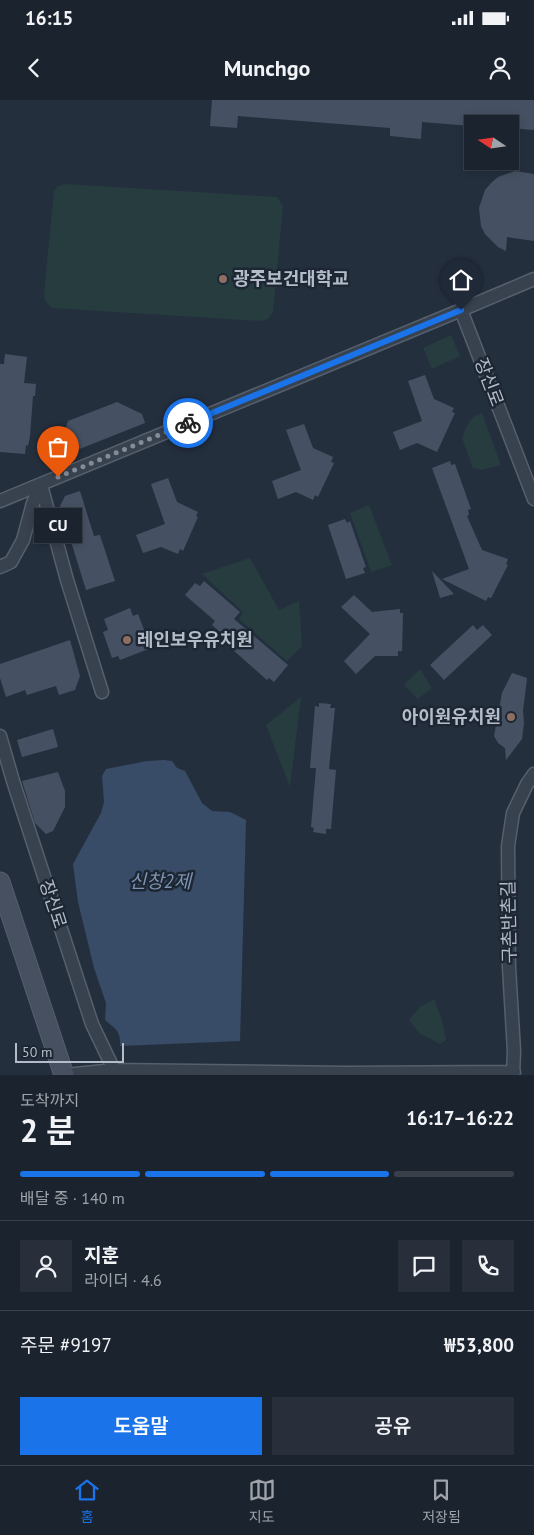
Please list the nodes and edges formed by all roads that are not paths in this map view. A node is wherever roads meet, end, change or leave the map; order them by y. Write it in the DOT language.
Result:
graph roads {
  1 [pos="534,279"];
  2 [pos="461,310"];
  3 [pos="40,485"];
  4 [pos="534,499"];
  5 [pos="0,501"];
  6 [pos="0,566"];
  7 [pos="102,692"];
  8 [pos="0,736"];
  9 [pos="534,774"];
  10 [pos="0,882"];
  11 [pos="114,1070"];
  12 [pos="345,1074"];
  13 [pos="513,1074"];
  14 [pos="65,1075"];
  1 -- 2 [label="street"];
  2 -- 3 [label="street"];
  2 -- 4 [label="street, 장신로"];
  3 -- 5 [label="street"];
  3 -- 6 [label="street"];
  3 -- 7 [label="street"];
  8 -- 11 [label="street, 장신로"];
  9 -- 13 [label="street, 구촌반촌길"];
  10 -- 14 [label="main road"];
  11 -- 12 [label="street"];
  11 -- 14 [label="street"];
  12 -- 13 [label="street"];
}
